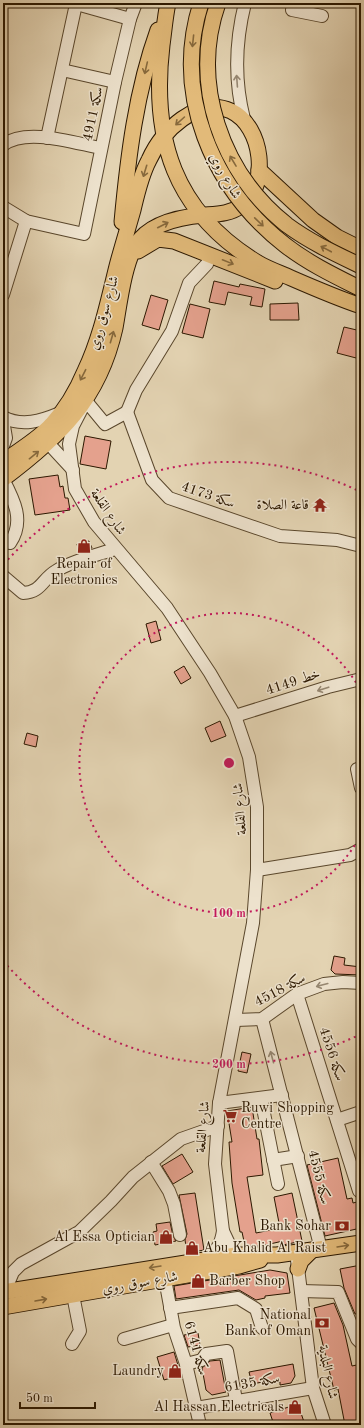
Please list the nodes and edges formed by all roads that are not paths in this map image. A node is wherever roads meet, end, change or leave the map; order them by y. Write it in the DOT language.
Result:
graph roads {
  1 [pos="136,3"];
  2 [pos="201,3"];
  3 [pos="218,3"];
  4 [pos="245,3"];
  5 [pos="294,3"];
  6 [pos="74,4"];
  7 [pos="168,4"];
  8 [pos="322,16"];
  9 [pos="130,20"];
  10 [pos="62,70"];
  11 [pos="115,82"];
  12 [pos="244,119"];
  13 [pos="47,138"];
  14 [pos="164,138"];
  15 [pos="3,145"];
  16 [pos="101,148"];
  17 [pos="259,170"];
  18 [pos="3,207"];
  19 [pos="202,215"];
  20 [pos="26,221"];
  21 [pos="361,249"];
  22 [pos="210,255"];
  23 [pos="124,261"];
  24 [pos="361,266"];
  25 [pos="361,289"];
  26 [pos="3,294"];
  27 [pos="336,297"];
  28 [pos="361,306"];
  29 [pos="86,401"];
  30 [pos="127,412"];
  31 [pos="60,413"];
  32 [pos="3,417"];
  33 [pos="3,420"];
  34 [pos="48,443"];
  35 [pos="3,446"];
  36 [pos="3,462"];
  37 [pos="73,470"];
  38 [pos="3,479"];
  39 [pos="10,543"];
  40 [pos="361,546"];
  41 [pos="115,549"];
  42 [pos="3,576"];
  43 [pos="361,679"];
  44 [pos="235,716"];
  45 [pos="357,769"];
  46 [pos="361,788"];
  47 [pos="361,849"];
  48 [pos="257,870"];
  49 [pos="361,983"];
  50 [pos="297,994"];
  51 [pos="262,1019"];
  52 [pos="236,1020"];
  53 [pos="282,1095"];
  54 [pos="261,1098"];
  55 [pos="219,1103"];
  56 [pos="361,1112"];
  57 [pos="337,1120"];
  58 [pos="218,1126"];
  59 [pos="298,1156"];
  60 [pos="273,1160"];
  61 [pos="151,1162"];
  62 [pos="278,1184"];
  63 [pos="361,1190"];
  64 [pos="223,1231"];
  65 [pos="180,1235"];
  66 [pos="361,1243"];
  67 [pos="298,1252"];
  68 [pos="206,1259"];
  69 [pos="237,1260"];
  70 [pos="298,1269"];
  71 [pos="165,1279"];
  72 [pos="301,1290"];
  73 [pos="4,1291"];
  74 [pos="73,1294"];
  75 [pos="3,1307"];
  76 [pos="170,1308"];
  77 [pos="173,1324"];
  78 [pos="262,1328"];
  79 [pos="124,1340"];
  80 [pos="361,1343"];
  81 [pos="72,1344"];
  82 [pos="186,1364"];
  83 [pos="313,1388"];
  84 [pos="236,1400"];
  85 [pos="196,1408"];
  86 [pos="200,1425"];
  87 [pos="325,1425"];
  1 -- 9 [label="street, سكة 4911"];
  2 -- 25 [label="main road, شارع روي, one-way, bridge"];
  24 -- 3 [label="main road, شارع روي, one-way, bridge"];
  12 -- 4 [label="street, one-way"];
  5 -- 8 [label="street"];
  6 -- 9 [label="street"];
  6 -- 10 [label="street"];
  7 -- 14 [label="main road"];
  7 -- 23 [label="main road, one-way"];
  9 -- 11 [label="street, سكة 4911"];
  10 -- 11 [label="street"];
  10 -- 13 [label="street"];
  11 -- 16 [label="street, سكة 4911"];
  12 -- 14 [label="main road, one-way"];
  12 -- 17 [label="main road"];
  13 -- 15 [label="street"];
  13 -- 16 [label="street"];
  14 -- 19 [label="main road"];
  14 -- 23 [label="main road, شارع سوق روي, one-way"];
  16 -- 20 [label="street, سكة 4911"];
  17 -- 19 [label="main road"];
  17 -- 21 [label="main road"];
  18 -- 20 [label="street"];
  23 -- 19 [label="main road, شارع سوق روي, one-way"];
  19 -- 27 [label="main road"];
  20 -- 26 [label="street"];
  22 -- 23 [label="main road"];
  22 -- 27 [label="main road, one-way"];
  22 -- 30 [label="street"];
  29 -- 23 [label="main road, شارع سوق روي, one-way"];
  23 -- 31 [label="main road, شارع سوق روي, one-way"];
  27 -- 28 [label="main road"];
  29 -- 30 [label="street"];
  29 -- 34 [label="main road, شارع سوق روي"];
  29 -- 37 [label="street, شارع القلعة"];
  30 -- 40 [label="street, سكة 4173"];
  31 -- 32 [label="street"];
  31 -- 36 [label="main road, شارع سوق روي"];
  33 -- 35 [label="street"];
  34 -- 37 [label="street"];
  38 -- 34 [label="main road, شارع سوق روي, one-way"];
  37 -- 41 [label="street, شارع القلعة"];
  38 -- 39 [label="street"];
  41 -- 42 [label="street"];
  41 -- 44 [label="street, شارع القلعة"];
  43 -- 44 [label="street, 4149 خط, one-way"];
  44 -- 48 [label="street, شارع القلعة"];
  45 -- 46 [label="street"];
  47 -- 48 [label="street"];
  48 -- 52 [label="street, شارع القلعة"];
  49 -- 50 [label="street, سكة 4518, one-way"];
  50 -- 51 [label="street, سكة 4518"];
  50 -- 57 [label="street, سكة 4556"];
  51 -- 52 [label="street, سكة 4518"];
  53 -- 51 [label="street, سكة 4555, one-way"];
  52 -- 55 [label="street, شارع القلعة"];
  53 -- 54 [label="street"];
  53 -- 59 [label="street, سكة 4555"];
  54 -- 55 [label="street"];
  54 -- 60 [label="street"];
  55 -- 58 [label="street, شارع القلعة"];
  56 -- 57 [label="street"];
  57 -- 63 [label="street, سكة 4556"];
  58 -- 61 [label="street"];
  58 -- 64 [label="street, شارع القلعة"];
  59 -- 60 [label="street"];
  59 -- 67 [label="street, سكة 4555"];
  60 -- 62 [label="street"];
  61 -- 65 [label="street"];
  61 -- 73 [label="street"];
  64 -- 68 [label="street"];
  64 -- 69 [label="street, شارع القلعة"];
  67 -- 66 [label="main road, شارع سوق روي, one-way"];
  67 -- 69 [label="main road, شارع سوق روي"];
  67 -- 70 [label="main road"];
  68 -- 69 [label="main road, شارع سوق روي"];
  68 -- 73 [label="main road, شارع سوق روي, one-way"];
  69 -- 71 [label="main road, شارع سوق روي"];
  70 -- 72 [label="street, شارع البلدية"];
  71 -- 74 [label="main road, شارع سوق روي"];
  71 -- 76 [label="street, سكة 6141"];
  72 -- 80 [label="street"];
  72 -- 83 [label="street, شارع البلدية"];
  75 -- 74 [label="main road, شارع سوق روي, one-way"];
  74 -- 81 [label="street"];
  76 -- 77 [label="street, سكة 6141"];
  76 -- 78 [label="street"];
  77 -- 79 [label="street"];
  77 -- 82 [label="street, سكة 6141"];
  82 -- 84 [label="street"];
  82 -- 85 [label="street, سكة 6141"];
  83 -- 84 [label="street, سكة 6135"];
  83 -- 87 [label="street, شارع البلدية"];
  84 -- 85 [label="street, سكة 6135"];
  85 -- 86 [label="street, سكة 6141"];
}
